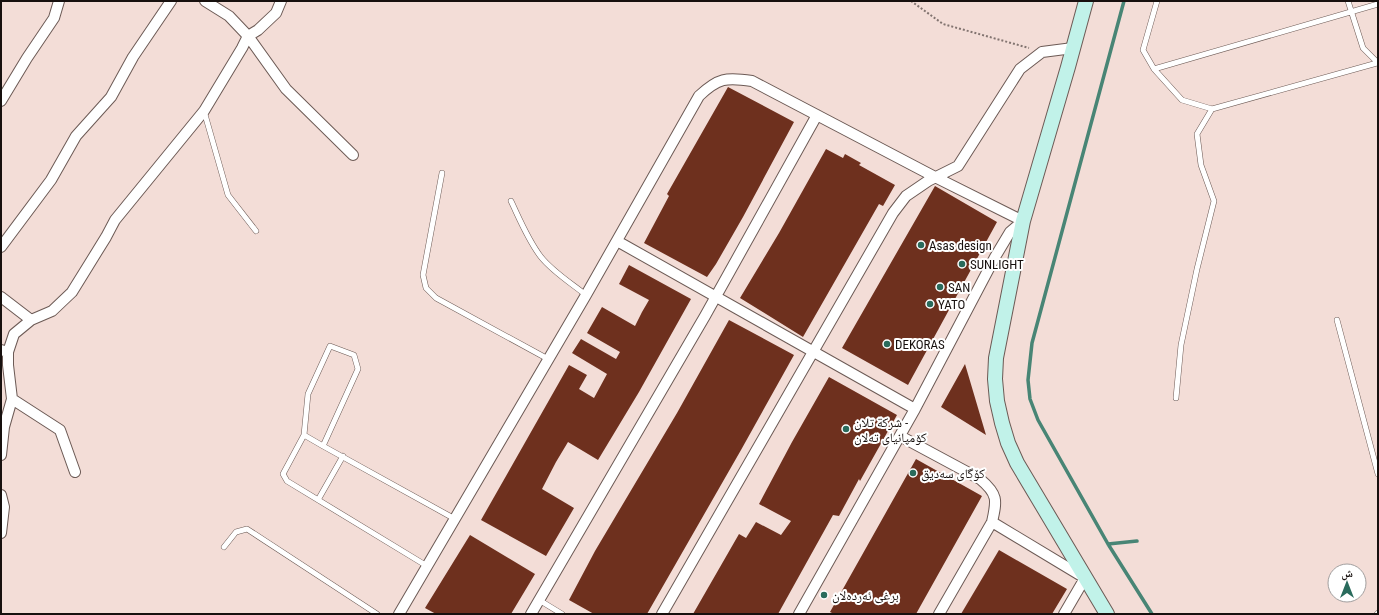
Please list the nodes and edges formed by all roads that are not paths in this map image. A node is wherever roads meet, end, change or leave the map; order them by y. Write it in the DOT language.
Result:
graph roads {
  1 [pos="59,1"];
  2 [pos="171,1"];
  3 [pos="205,1"];
  4 [pos="281,1"];
  5 [pos="1086,1"];
  6 [pos="1157,1"];
  7 [pos="1348,1"];
  8 [pos="1378,4"];
  9 [pos="1351,13"];
  10 [pos="248,36"];
  11 [pos="1073,48"];
  12 [pos="1378,63"];
  13 [pos="1154,69"];
  14 [pos="1,101"];
  15 [pos="1212,109"];
  16 [pos="204,111"];
  17 [pos="817,115"];
  18 [pos="354,156"];
  19 [pos="442,173"];
  20 [pos="935,177"];
  21 [pos="511,201"];
  22 [pos="1023,221"];
  23 [pos="256,231"];
  24 [pos="617,241"];
  25 [pos="1,248"];
  26 [pos="586,295"];
  27 [pos="716,296"];
  28 [pos="1,297"];
  29 [pos="31,320"];
  30 [pos="1337,320"];
  31 [pos="4,351"];
  32 [pos="813,352"];
  33 [pos="548,359"];
  34 [pos="1176,398"];
  35 [pos="12,399"];
  36 [pos="915,409"];
  37 [pos="304,435"];
  38 [pos="900,436"];
  39 [pos="323,446"];
  40 [pos="1,455"];
  41 [pos="343,456"];
  42 [pos="75,472"];
  43 [pos="1378,474"];
  44 [pos="1,495"];
  45 [pos="318,500"];
  46 [pos="455,519"];
  47 [pos="992,522"];
  48 [pos="1,533"];
  49 [pos="224,547"];
  50 [pos="427,566"];
  51 [pos="1084,578"];
  52 [pos="539,600"];
  53 [pos="403,613"];
  54 [pos="377,614"];
  55 [pos="531,614"];
  56 [pos="562,614"];
  57 [pos="662,614"];
  58 [pos="799,614"];
  59 [pos="939,614"];
  60 [pos="1064,614"];
  61 [pos="1107,614"];
  1 -- 14 [label="street"];
  2 -- 25 [label="street"];
  3 -- 10 [label="street"];
  4 -- 10 [label="street"];
  5 -- 11 [label="street"];
  6 -- 13 [label="lane"];
  7 -- 9 [label="lane"];
  8 -- 9 [label="lane"];
  9 -- 12 [label="lane"];
  9 -- 13 [label="lane"];
  10 -- 16 [label="street"];
  10 -- 18 [label="street"];
  11 -- 20 [label="street"];
  11 -- 22 [label="street"];
  12 -- 15 [label="lane"];
  13 -- 15 [label="lane"];
  15 -- 34 [label="lane"];
  16 -- 23 [label="lane"];
  16 -- 29 [label="street"];
  17 -- 20 [label="street"];
  17 -- 24 [label="street"];
  17 -- 27 [label="street"];
  19 -- 33 [label="lane"];
  20 -- 22 [label="street"];
  20 -- 32 [label="street"];
  21 -- 26 [label="lane"];
  22 -- 36 [label="street"];
  22 -- 51 [label="street"];
  24 -- 26 [label="street"];
  24 -- 27 [label="street"];
  26 -- 33 [label="street"];
  27 -- 32 [label="street"];
  27 -- 52 [label="street"];
  28 -- 29 [label="street"];
  29 -- 31 [label="street"];
  30 -- 43 [label="lane"];
  31 -- 35 [label="street"];
  32 -- 36 [label="street"];
  32 -- 57 [label="street"];
  33 -- 46 [label="street"];
  35 -- 40 [label="street"];
  35 -- 42 [label="street"];
  36 -- 38 [label="street"];
  37 -- 39 [label="lane"];
  37 -- 39 [label="lane"];
  37 -- 45 [label="lane"];
  38 -- 47 [label="street"];
  38 -- 58 [label="street"];
  39 -- 41 [label="lane"];
  41 -- 45 [label="lane"];
  41 -- 46 [label="lane"];
  44 -- 48 [label="street"];
  45 -- 50 [label="lane"];
  46 -- 50 [label="street"];
  47 -- 51 [label="street"];
  47 -- 59 [label="street"];
  49 -- 54 [label="lane"];
  50 -- 53 [label="street"];
  51 -- 60 [label="street"];
  51 -- 61 [label="street"];
  52 -- 55 [label="street"];
  52 -- 56 [label="lane"];
}
